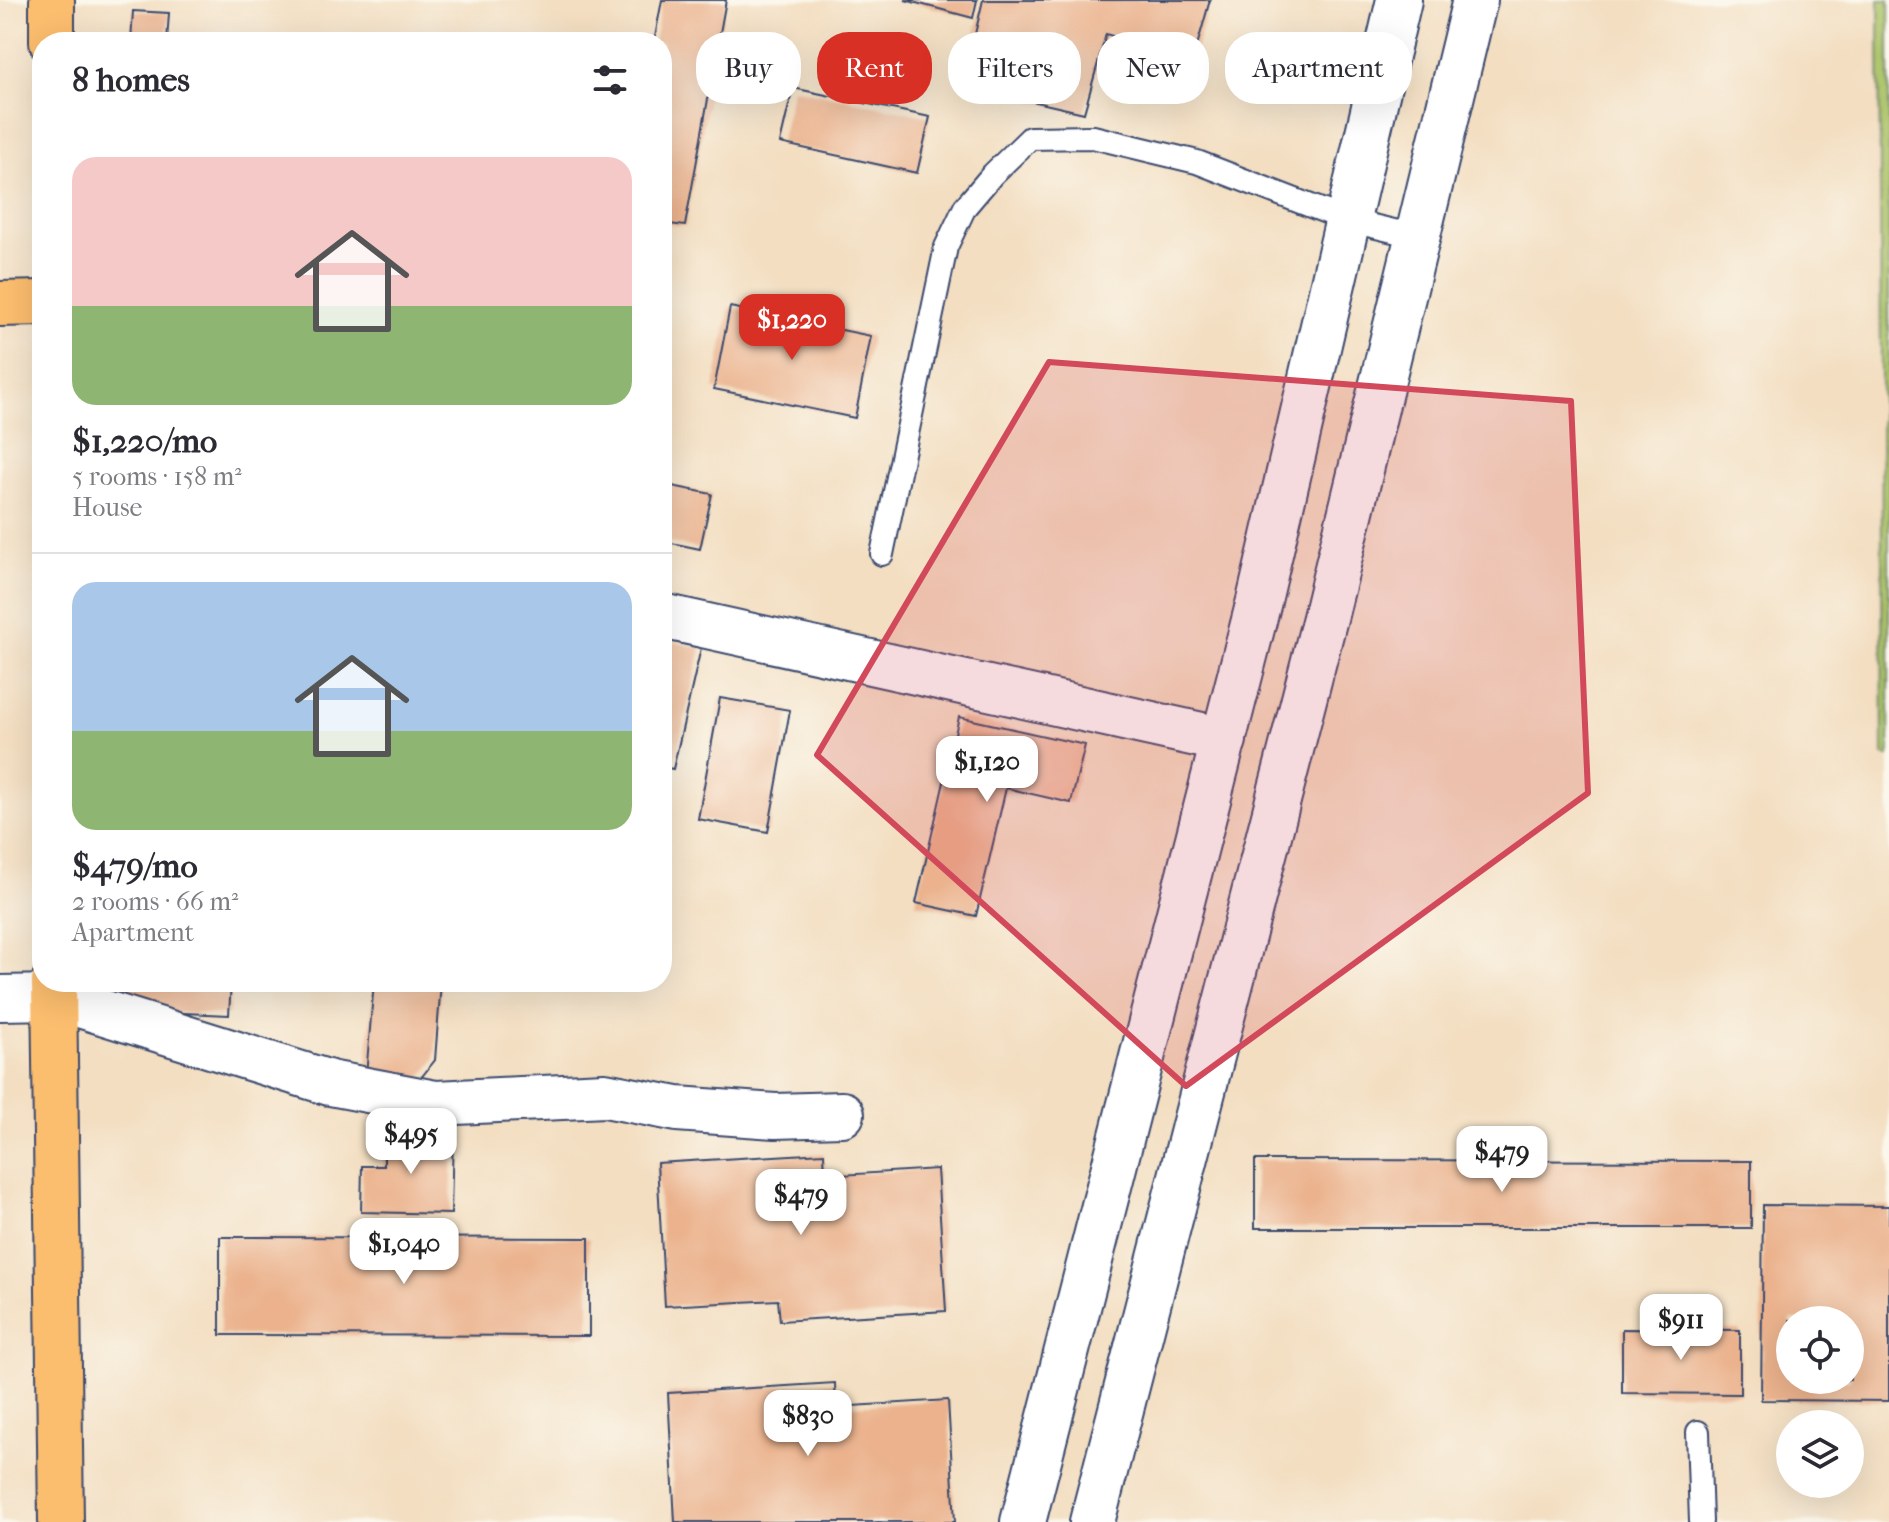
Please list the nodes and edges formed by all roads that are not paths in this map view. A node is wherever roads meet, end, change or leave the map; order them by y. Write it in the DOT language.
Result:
graph roads {
  1 [pos="52,0"];
  2 [pos="1399,0"];
  3 [pos="1475,0"];
  4 [pos="52,32"];
  5 [pos="1347,220"];
  6 [pos="1419,237"];
  7 [pos="32,303"];
  8 [pos="0,304"];
  9 [pos="882,554"];
  10 [pos="672,618"];
  11 [pos="1224,740"];
  12 [pos="40,992"];
  13 [pos="54,992"];
  14 [pos="60,992"];
  15 [pos="0,998"];
  16 [pos="842,1114"];
  17 [pos="1698,1432"];
  18 [pos="61,1522"];
  19 [pos="1023,1522"];
  20 [pos="1092,1522"];
  21 [pos="1701,1522"];
  1 -- 4 [label="main road"];
  2 -- 5 [label="street"];
  3 -- 6 [label="street"];
  5 -- 6 [label="lane"];
  5 -- 9 [label="lane"];
  5 -- 11 [label="street"];
  6 -- 20 [label="street"];
  7 -- 8 [label="main road"];
  10 -- 11 [label="street"];
  11 -- 19 [label="street"];
  12 -- 15 [label="street"];
  13 -- 18 [label="main road"];
  14 -- 16 [label="street"];
  17 -- 21 [label="lane"];
}
